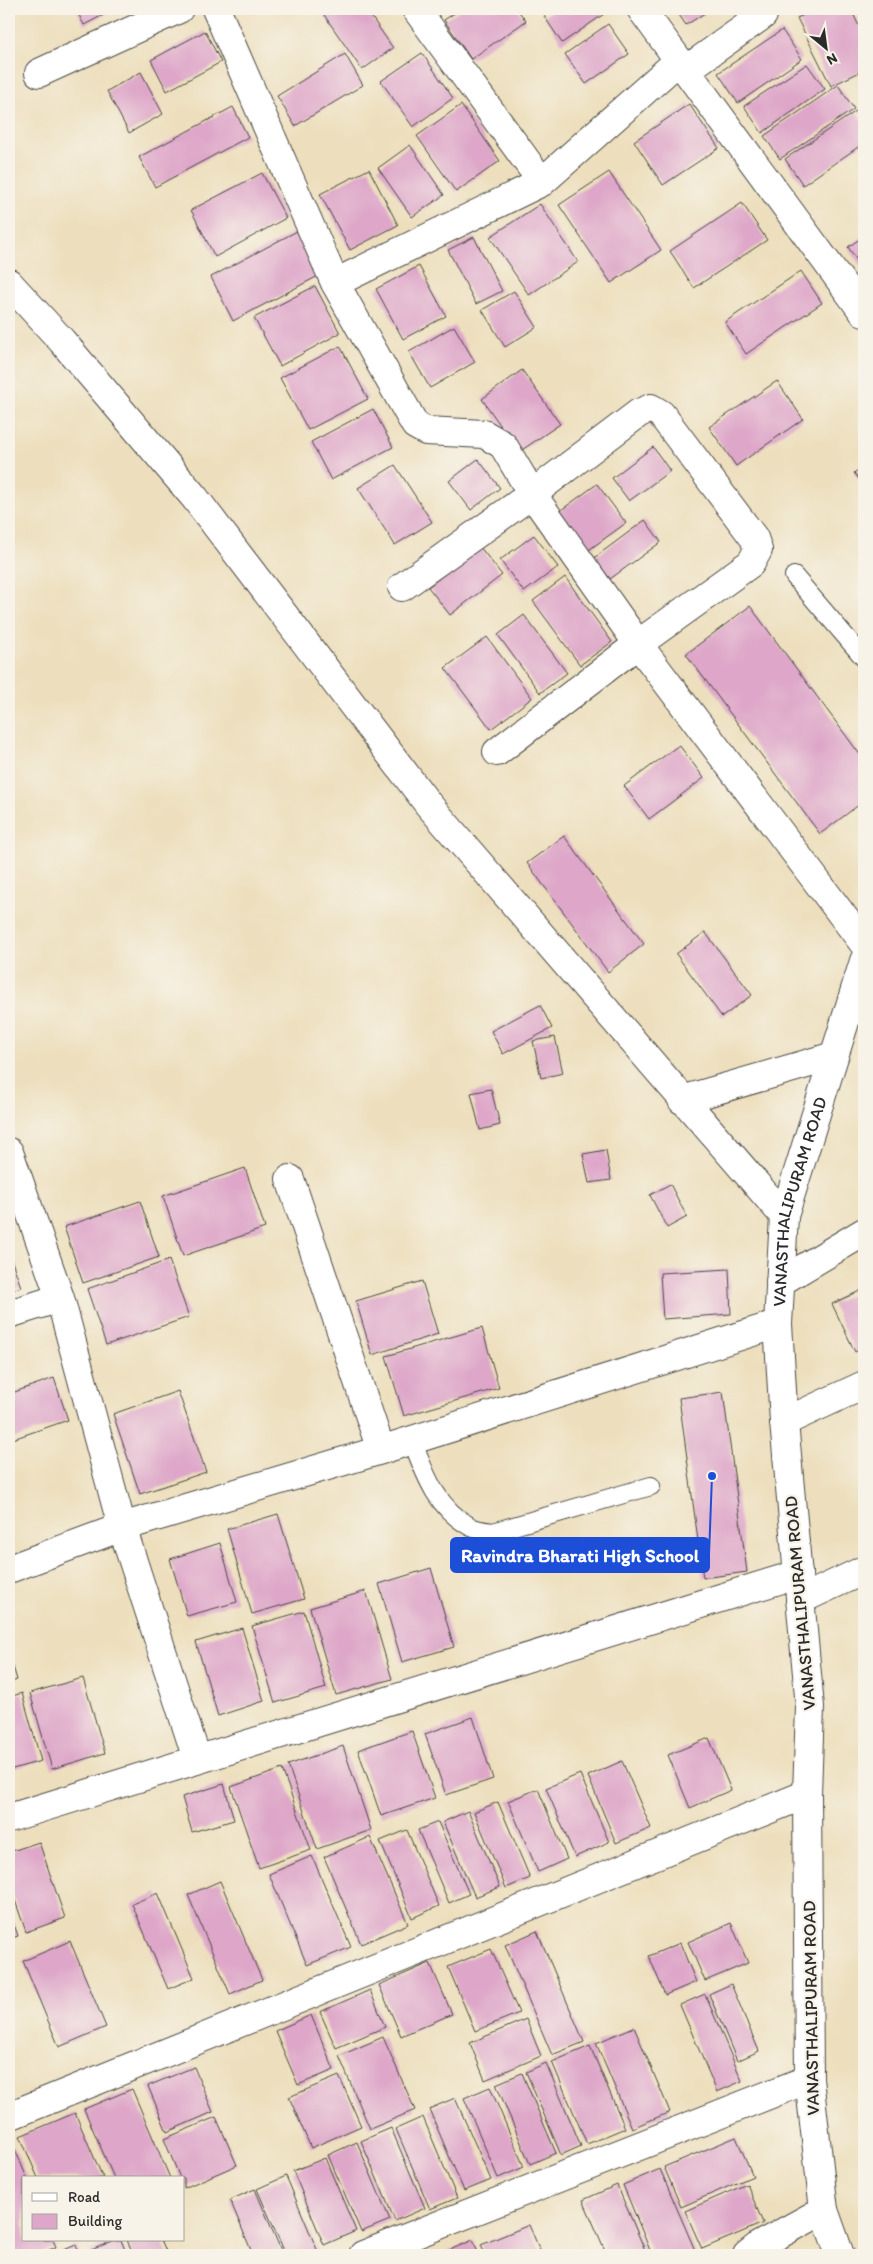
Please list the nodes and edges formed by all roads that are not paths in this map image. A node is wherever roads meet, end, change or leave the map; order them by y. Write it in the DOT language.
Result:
graph roads {
  1 [pos="179,9"];
  2 [pos="216,9"];
  3 [pos="416,9"];
  4 [pos="641,9"];
  5 [pos="763,15"];
  6 [pos="682,66"];
  7 [pos="39,74"];
  8 [pos="542,182"];
  9 [pos="334,283"];
  10 [pos="9,284"];
  11 [pos="864,314"];
  12 [pos="532,494"];
  13 [pos="794,576"];
  14 [pos="402,587"];
  15 [pos="638,644"];
  16 [pos="864,658"];
  17 [pos="497,752"];
  18 [pos="864,944"];
  19 [pos="864,961"];
  20 [pos="834,1056"];
  21 [pos="682,1100"];
  22 [pos="9,1152"];
  23 [pos="290,1179"];
  24 [pos="784,1216"];
  25 [pos="864,1232"];
  26 [pos="780,1282"];
  27 [pos="60,1298"];
  28 [pos="9,1314"];
  29 [pos="778,1324"];
  30 [pos="864,1385"];
  31 [pos="784,1422"];
  32 [pos="412,1440"];
  33 [pos="381,1450"];
  34 [pos="651,1486"];
  35 [pos="122,1527"];
  36 [pos="9,1569"];
  37 [pos="864,1570"];
  38 [pos="799,1587"];
  39 [pos="198,1759"];
  40 [pos="807,1794"];
  41 [pos="9,1818"];
  42 [pos="809,2080"];
  43 [pos="9,2116"];
  44 [pos="824,2210"];
  45 [pos="363,2255"];
  46 [pos="746,2255"];
  47 [pos="840,2255"];
  1 -- 7 [label="street"];
  2 -- 9 [label="street"];
  3 -- 8 [label="street"];
  4 -- 6 [label="street"];
  5 -- 6 [label="street"];
  6 -- 8 [label="street"];
  6 -- 11 [label="street"];
  8 -- 9 [label="street"];
  9 -- 12 [label="street"];
  10 -- 21 [label="street"];
  12 -- 14 [label="street"];
  12 -- 15 [label="street"];
  12 -- 15 [label="street"];
  13 -- 16 [label="lane"];
  15 -- 17 [label="street"];
  15 -- 18 [label="street"];
  19 -- 20 [label="street, VANASTHALIPURAM ROAD"];
  20 -- 21 [label="street"];
  20 -- 24 [label="street, VANASTHALIPURAM ROAD"];
  21 -- 24 [label="street"];
  22 -- 27 [label="street"];
  23 -- 33 [label="street"];
  24 -- 26 [label="street, VANASTHALIPURAM ROAD"];
  25 -- 26 [label="street"];
  26 -- 29 [label="street, VANASTHALIPURAM ROAD"];
  27 -- 28 [label="street"];
  27 -- 35 [label="street"];
  29 -- 31 [label="street, VANASTHALIPURAM ROAD"];
  29 -- 32 [label="street"];
  30 -- 31 [label="street"];
  31 -- 38 [label="street, VANASTHALIPURAM ROAD"];
  32 -- 33 [label="street"];
  32 -- 34 [label="lane"];
  33 -- 35 [label="street"];
  35 -- 36 [label="street"];
  35 -- 39 [label="street"];
  37 -- 38 [label="street"];
  38 -- 39 [label="street"];
  38 -- 40 [label="street, VANASTHALIPURAM ROAD"];
  39 -- 41 [label="street"];
  40 -- 42 [label="street, VANASTHALIPURAM ROAD"];
  40 -- 43 [label="street"];
  42 -- 44 [label="street, VANASTHALIPURAM ROAD"];
  42 -- 45 [label="street"];
  44 -- 46 [label="street"];
  44 -- 47 [label="street, VANASTHALIPURAM ROAD"];
}
